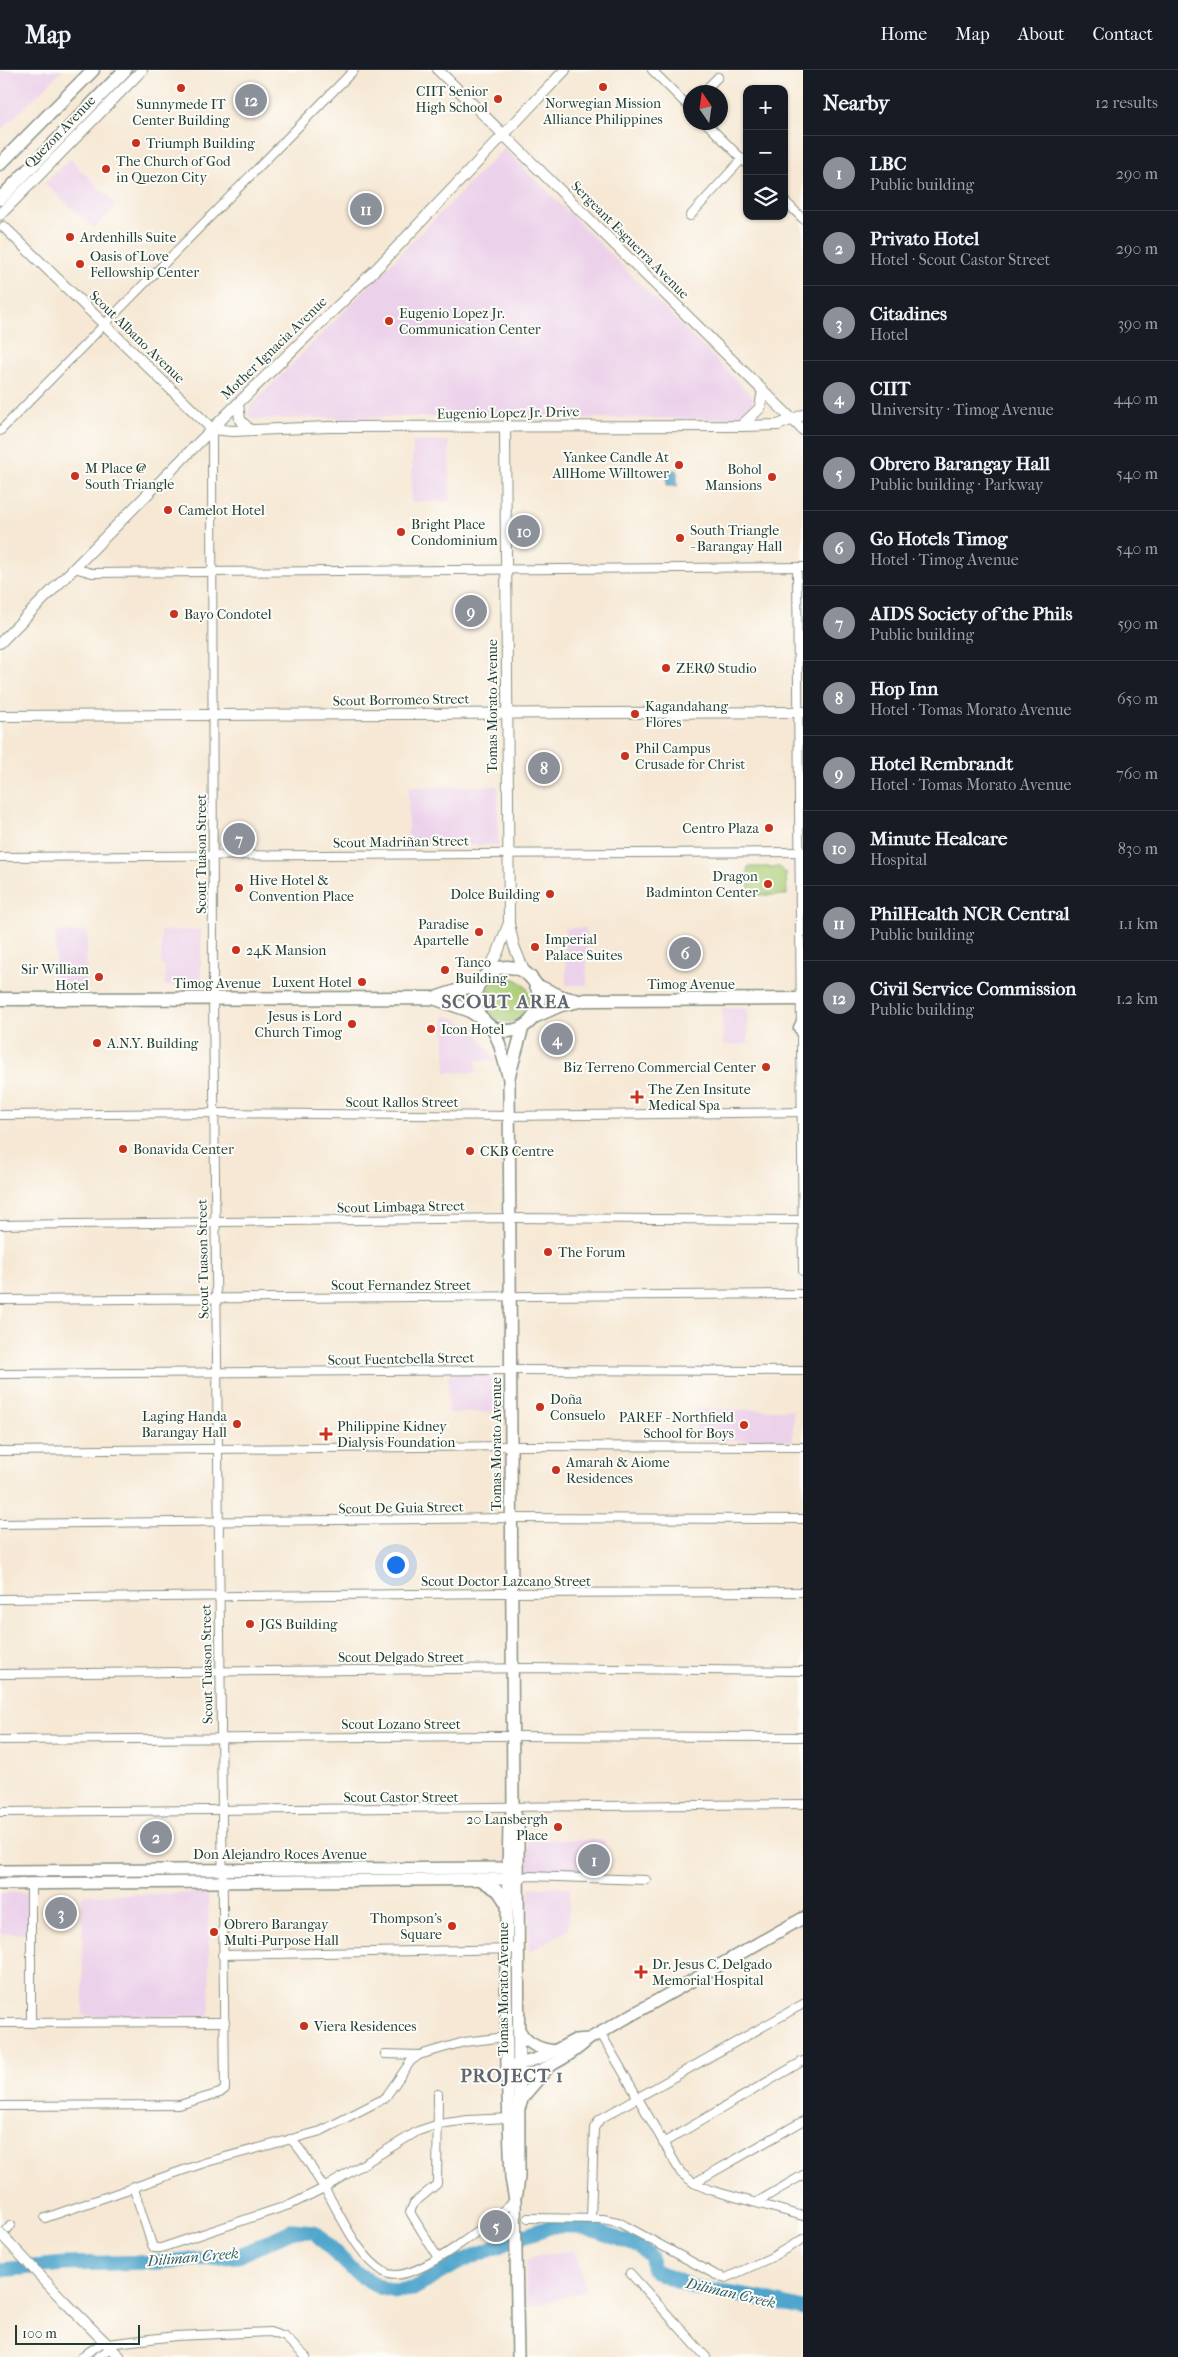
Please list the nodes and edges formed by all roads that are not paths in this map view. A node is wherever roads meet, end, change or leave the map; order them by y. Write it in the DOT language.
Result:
graph roads {
  1 [pos="93,70"];
  2 [pos="125,70"];
  3 [pos="142,70"];
  4 [pos="354,70"];
  5 [pos="438,70"];
  6 [pos="565,70"];
  7 [pos="652,70"];
  8 [pos="718,77"];
  9 [pos="710,85"];
  10 [pos="683,100"];
  11 [pos="713,130"];
  12 [pos="503,134"];
  13 [pos="743,160"];
  14 [pos="743,162"];
  15 [pos="0,164"];
  16 [pos="0,199"];
  17 [pos="788,204"];
  18 [pos="0,215"];
  19 [pos="690,216"];
  20 [pos="803,219"];
  21 [pos="2,225"];
  22 [pos="105,325"];
  23 [pos="763,390"];
  24 [pos="238,403"];
  25 [pos="803,414"];
  26 [pos="794,420"];
  27 [pos="741,426"];
  28 [pos="505,427"];
  29 [pos="212,429"];
  30 [pos="250,430"];
  31 [pos="803,430"];
  32 [pos="0,431"];
  33 [pos="74,568"];
  34 [pos="800,568"];
  35 [pos="506,570"];
  36 [pos="212,572"];
  37 [pos="0,643"];
  38 [pos="801,712"];
  39 [pos="507,713"];
  40 [pos="213,715"];
  41 [pos="0,716"];
  42 [pos="801,851"];
  43 [pos="507,853"];
  44 [pos="213,856"];
  45 [pos="0,857"];
  46 [pos="509,924"];
  47 [pos="524,971"];
  48 [pos="482,980"];
  49 [pos="536,985"];
  50 [pos="213,998"];
  51 [pos="434,998"];
  52 [pos="802,998"];
  53 [pos="0,999"];
  54 [pos="579,1000"];
  55 [pos="534,1017"];
  56 [pos="487,1023"];
  57 [pos="802,1025"];
  58 [pos="523,1027"];
  59 [pos="509,1079"];
  60 [pos="802,1112"];
  61 [pos="214,1113"];
  62 [pos="0,1115"];
  63 [pos="509,1116"];
  64 [pos="509,1218"];
  65 [pos="802,1220"];
  66 [pos="216,1222"];
  67 [pos="0,1225"];
  68 [pos="803,1271"];
  69 [pos="803,1294"];
  70 [pos="510,1297"];
  71 [pos="216,1299"];
  72 [pos="0,1300"];
  73 [pos="510,1370"];
  74 [pos="803,1371"];
  75 [pos="218,1373"];
  76 [pos="0,1374"];
  77 [pos="511,1446"];
  78 [pos="803,1447"];
  79 [pos="218,1449"];
  80 [pos="0,1450"];
  81 [pos="511,1518"];
  82 [pos="803,1519"];
  83 [pos="218,1523"];
  84 [pos="0,1524"];
  85 [pos="803,1592"];
  86 [pos="512,1593"];
  87 [pos="219,1597"];
  88 [pos="0,1599"];
  89 [pos="512,1669"];
  90 [pos="220,1671"];
  91 [pos="803,1671"];
  92 [pos="0,1674"];
  93 [pos="512,1736"];
  94 [pos="803,1737"];
  95 [pos="220,1738"];
  96 [pos="0,1740"];
  97 [pos="803,1804"];
  98 [pos="513,1808"];
  99 [pos="221,1810"];
  100 [pos="0,1812"];
  101 [pos="319,1868"];
  102 [pos="222,1869"];
  103 [pos="0,1871"];
  104 [pos="516,1874"];
  105 [pos="479,1879"];
  106 [pos="646,1880"];
  107 [pos="319,1881"];
  108 [pos="222,1882"];
  109 [pos="0,1884"];
  110 [pos="31,1884"];
  111 [pos="508,1906"];
  112 [pos="803,1918"];
  113 [pos="506,1949"];
  114 [pos="518,1949"];
  115 [pos="222,1955"];
  116 [pos="803,2004"];
  117 [pos="225,2022"];
  118 [pos="0,2023"];
  119 [pos="31,2023"];
  120 [pos="518,2027"];
  121 [pos="600,2032"];
  122 [pos="506,2036"];
  123 [pos="588,2039"];
  124 [pos="556,2051"];
  125 [pos="385,2054"];
  126 [pos="418,2054"];
  127 [pos="803,2061"];
  128 [pos="551,2065"];
  129 [pos="514,2069"];
  130 [pos="438,2094"];
  131 [pos="638,2097"];
  132 [pos="0,2106"];
  133 [pos="519,2110"];
  134 [pos="509,2118"];
  135 [pos="803,2121"];
  136 [pos="439,2124"];
  137 [pos="290,2139"];
  138 [pos="663,2142"];
  139 [pos="803,2175"];
  140 [pos="694,2183"];
  141 [pos="133,2186"];
  142 [pos="324,2188"];
  143 [pos="515,2200"];
  144 [pos="756,2202"];
  145 [pos="803,2216"];
  146 [pos="45,2218"];
  147 [pos="528,2218"];
  148 [pos="591,2219"];
  149 [pos="11,2225"];
  150 [pos="0,2233"];
  151 [pos="0,2238"];
  152 [pos="803,2239"];
  153 [pos="438,2258"];
  154 [pos="630,2273"];
  155 [pos="108,2344"];
  156 [pos="81,2357"];
  157 [pos="97,2357"];
  158 [pos="120,2357"];
  159 [pos="306,2357"];
  160 [pos="518,2357"];
  161 [pos="706,2357"];
  1 -- 15 [label="main road, Quezon Avenue"];
  2 -- 16 [label="main road, Quezon Avenue"];
  3 -- 18 [label="street, Quezon Avenue"];
  4 -- 22 [label="street"];
  5 -- 12 [label="street, Sergeant Esguerra Avenue"];
  6 -- 12 [label="street, Mother Ignacia Avenue"];
  7 -- 10 [label="street"];
  8 -- 9 [label="street"];
  11 -- 13 [label="street"];
  12 -- 23 [label="street, Sergeant Esguerra Avenue"];
  12 -- 24 [label="street, Mother Ignacia Avenue"];
  14 -- 19 [label="street"];
  17 -- 20 [label="street"];
  21 -- 22 [label="street, Scout Albano Avenue"];
  22 -- 29 [label="street, Scout Albano Avenue"];
  22 -- 32 [label="street"];
  23 -- 26 [label="street, Sergeant Esguerra Avenue"];
  23 -- 27 [label="street"];
  24 -- 29 [label="street, Mother Ignacia Avenue"];
  24 -- 30 [label="street"];
  25 -- 26 [label="street, Eugenio Lopez Jr. Drive"];
  26 -- 27 [label="street, Eugenio Lopez Jr. Drive"];
  26 -- 31 [label="street, Sergeant Esguerra Avenue"];
  27 -- 28 [label="street, Eugenio Lopez Jr. Drive"];
  28 -- 30 [label="street, Eugenio Lopez Jr. Drive"];
  28 -- 35 [label="street, Tomas Morato Avenue"];
  29 -- 30 [label="street, Eugenio Lopez Jr. Drive"];
  29 -- 33 [label="street, Mother Ignacia Avenue"];
  29 -- 36 [label="street, Scout Tuason Street"];
  33 -- 36 [label="street"];
  33 -- 37 [label="street, Mother Ignacia Avenue"];
  34 -- 35 [label="street"];
  34 -- 38 [label="street"];
  35 -- 36 [label="street"];
  35 -- 39 [label="street, Tomas Morato Avenue"];
  36 -- 40 [label="street, Scout Tuason Street"];
  38 -- 39 [label="street, Scout Borromeo Street"];
  38 -- 42 [label="street"];
  39 -- 40 [label="street, Scout Borromeo Street"];
  39 -- 43 [label="street, Tomas Morato Avenue"];
  40 -- 41 [label="street, Scout Borromeo Street"];
  40 -- 44 [label="street, Scout Tuason Street"];
  42 -- 43 [label="street, Scout Madriñan Street"];
  42 -- 52 [label="street"];
  43 -- 44 [label="street, Scout Madriñan Street"];
  43 -- 46 [label="street, Tomas Morato Avenue"];
  44 -- 45 [label="street, Scout Madriñan Street"];
  44 -- 50 [label="street, Scout Tuason Street"];
  46 -- 47 [label="street, Tomas Morato Avenue"];
  46 -- 48 [label="street, Tomas Morato Avenue"];
  47 -- 48 [label="main road"];
  47 -- 49 [label="main road"];
  48 -- 51 [label="main road, Timog Avenue"];
  48 -- 56 [label="main road"];
  49 -- 54 [label="main road, Timog Avenue"];
  49 -- 55 [label="main road"];
  50 -- 51 [label="main road, Timog Avenue"];
  50 -- 53 [label="main road, Timog Avenue"];
  50 -- 61 [label="street, Scout Tuason Street"];
  51 -- 56 [label="main road, Timog Avenue"];
  52 -- 54 [label="main road, Timog Avenue"];
  52 -- 57 [label="street"];
  54 -- 55 [label="main road, Timog Avenue"];
  55 -- 58 [label="main road"];
  56 -- 58 [label="main road"];
  56 -- 59 [label="main road, Tomas Morato Avenue"];
  57 -- 60 [label="street"];
  58 -- 59 [label="main road, Tomas Morato Avenue"];
  59 -- 63 [label="main road, Tomas Morato Avenue"];
  60 -- 63 [label="street, Scout Rallos Street"];
  60 -- 65 [label="street"];
  61 -- 62 [label="street, Scout Rallos Street"];
  61 -- 63 [label="street, Scout Rallos Street"];
  61 -- 66 [label="street, Scout Tuason Street"];
  63 -- 64 [label="main road, Tomas Morato Avenue"];
  64 -- 65 [label="street, Scout Limbaga Street"];
  64 -- 66 [label="street, Scout Limbaga Street"];
  64 -- 70 [label="main road, Tomas Morato Avenue"];
  65 -- 68 [label="street"];
  66 -- 67 [label="street, Scout Limbaga Street"];
  66 -- 71 [label="street, Scout Tuason Street"];
  69 -- 70 [label="street, Scout Fernandez Street"];
  70 -- 71 [label="street, Scout Fernandez Street"];
  70 -- 73 [label="main road, Tomas Morato Avenue"];
  71 -- 72 [label="street, Scout Fernandez Street"];
  71 -- 75 [label="street, Scout Tuason Street"];
  73 -- 74 [label="street, Scout Fuentebella Street"];
  73 -- 75 [label="street, Scout Fuentebella Street"];
  73 -- 77 [label="main road, Tomas Morato Avenue"];
  75 -- 76 [label="street, Scout Fuentebella Street"];
  75 -- 79 [label="street, Scout Tuason Street"];
  77 -- 78 [label="street"];
  77 -- 79 [label="street"];
  77 -- 81 [label="main road, Tomas Morato Avenue"];
  79 -- 80 [label="street"];
  79 -- 83 [label="street, Scout Tuason Street"];
  81 -- 82 [label="street, Scout De Guia Street"];
  81 -- 83 [label="street, Scout De Guia Street"];
  81 -- 86 [label="main road, Tomas Morato Avenue"];
  83 -- 84 [label="street, Scout De Guia Street"];
  83 -- 87 [label="street, Scout Tuason Street"];
  85 -- 86 [label="street, Scout Doctor Lazcano Street"];
  86 -- 87 [label="street, Scout Doctor Lazcano Street"];
  86 -- 89 [label="main road, Tomas Morato Avenue"];
  87 -- 88 [label="street, Scout Doctor Lazcano Street"];
  87 -- 90 [label="street, Scout Tuason Street"];
  89 -- 90 [label="street, Scout Delgado Street"];
  89 -- 91 [label="street, Scout Delgado Street"];
  89 -- 93 [label="main road, Tomas Morato Avenue"];
  90 -- 92 [label="street, Scout Delgado Street"];
  90 -- 95 [label="street, Scout Tuason Street"];
  93 -- 94 [label="street, Scout Lozano Street"];
  93 -- 95 [label="street, Scout Lozano Street"];
  93 -- 98 [label="main road, Tomas Morato Avenue"];
  95 -- 96 [label="street, Scout Lozano Street"];
  95 -- 99 [label="street, Scout Tuason Street"];
  97 -- 98 [label="street, Scout Castor Street"];
  98 -- 99 [label="street, Scout Castor Street"];
  98 -- 104 [label="main road, Tomas Morato Avenue"];
  99 -- 100 [label="street, Scout Castor Street"];
  99 -- 102 [label="street, Scout Tuason Street"];
  101 -- 102 [label="main road, Don Alejandro Roces Avenue"];
  101 -- 104 [label="main road, Don Alejandro Roces Avenue"];
  101 -- 107 [label="main road"];
  102 -- 103 [label="main road, Don Alejandro Roces Avenue"];
  102 -- 108 [label="street, Scout Tuason Street"];
  104 -- 105 [label="main road, Don Alejandro Roces Avenue"];
  104 -- 106 [label="street, Don Alejandro Roces Avenue"];
  104 -- 111 [label="main road, Tomas Morato Avenue"];
  104 -- 114 [label="main road, Tomas Morato Avenue"];
  105 -- 107 [label="main road, Don Alejandro Roces Avenue"];
  105 -- 111 [label="main road"];
  107 -- 108 [label="main road, Don Alejandro Roces Avenue"];
  108 -- 110 [label="main road, Don Alejandro Roces Avenue"];
  108 -- 115 [label="street, Scout Tuason Street"];
  109 -- 110 [label="main road, Don Alejandro Roces Avenue"];
  110 -- 119 [label="street"];
  111 -- 113 [label="main road, Tomas Morato Avenue"];
  112 -- 121 [label="main road"];
  113 -- 114 [label="street"];
  113 -- 115 [label="street"];
  113 -- 122 [label="main road, Tomas Morato Avenue"];
  114 -- 120 [label="main road, Tomas Morato Avenue"];
  115 -- 117 [label="street, Scout Tuason Street"];
  116 -- 131 [label="street"];
  117 -- 119 [label="street"];
  117 -- 132 [label="street, Scout Tuason Street"];
  118 -- 119 [label="street"];
  120 -- 124 [label="main road"];
  120 -- 129 [label="main road, Tomas Morato Avenue"];
  121 -- 123 [label="main road"];
  121 -- 131 [label="street"];
  122 -- 126 [label="street"];
  122 -- 129 [label="main road, Tomas Morato Avenue"];
  123 -- 124 [label="main road"];
  123 -- 128 [label="main road"];
  124 -- 129 [label="main road"];
  125 -- 126 [label="street"];
  126 -- 137 [label="street"];
  127 -- 138 [label="street"];
  128 -- 129 [label="main road"];
  128 -- 133 [label="main road"];
  129 -- 133 [label="main road, Tomas Morato Avenue"];
  129 -- 134 [label="main road, Tomas Morato Avenue"];
  130 -- 136 [label="street"];
  131 -- 138 [label="street"];
  131 -- 148 [label="street"];
  133 -- 143 [label="main road, Tomas Morato Avenue"];
  134 -- 136 [label="street"];
  134 -- 143 [label="main road, Tomas Morato Avenue"];
  135 -- 140 [label="street"];
  136 -- 142 [label="street"];
  136 -- 153 [label="street"];
  137 -- 141 [label="street"];
  137 -- 142 [label="street"];
  138 -- 140 [label="street"];
  139 -- 144 [label="street"];
  140 -- 144 [label="street"];
  141 -- 142 [label="street"];
  141 -- 146 [label="street"];
  142 -- 153 [label="street"];
  143 -- 153 [label="street"];
  143 -- 160 [label="main road, Tomas Morato Avenue"];
  144 -- 145 [label="street"];
  147 -- 148 [label="street"];
  148 -- 152 [label="street"];
  149 -- 151 [label="street"];
  150 -- 155 [label="street, bridge"];
  154 -- 161 [label="street"];
  155 -- 156 [label="street"];
  155 -- 157 [label="street"];
  155 -- 158 [label="street"];
  155 -- 159 [label="street"];
}
